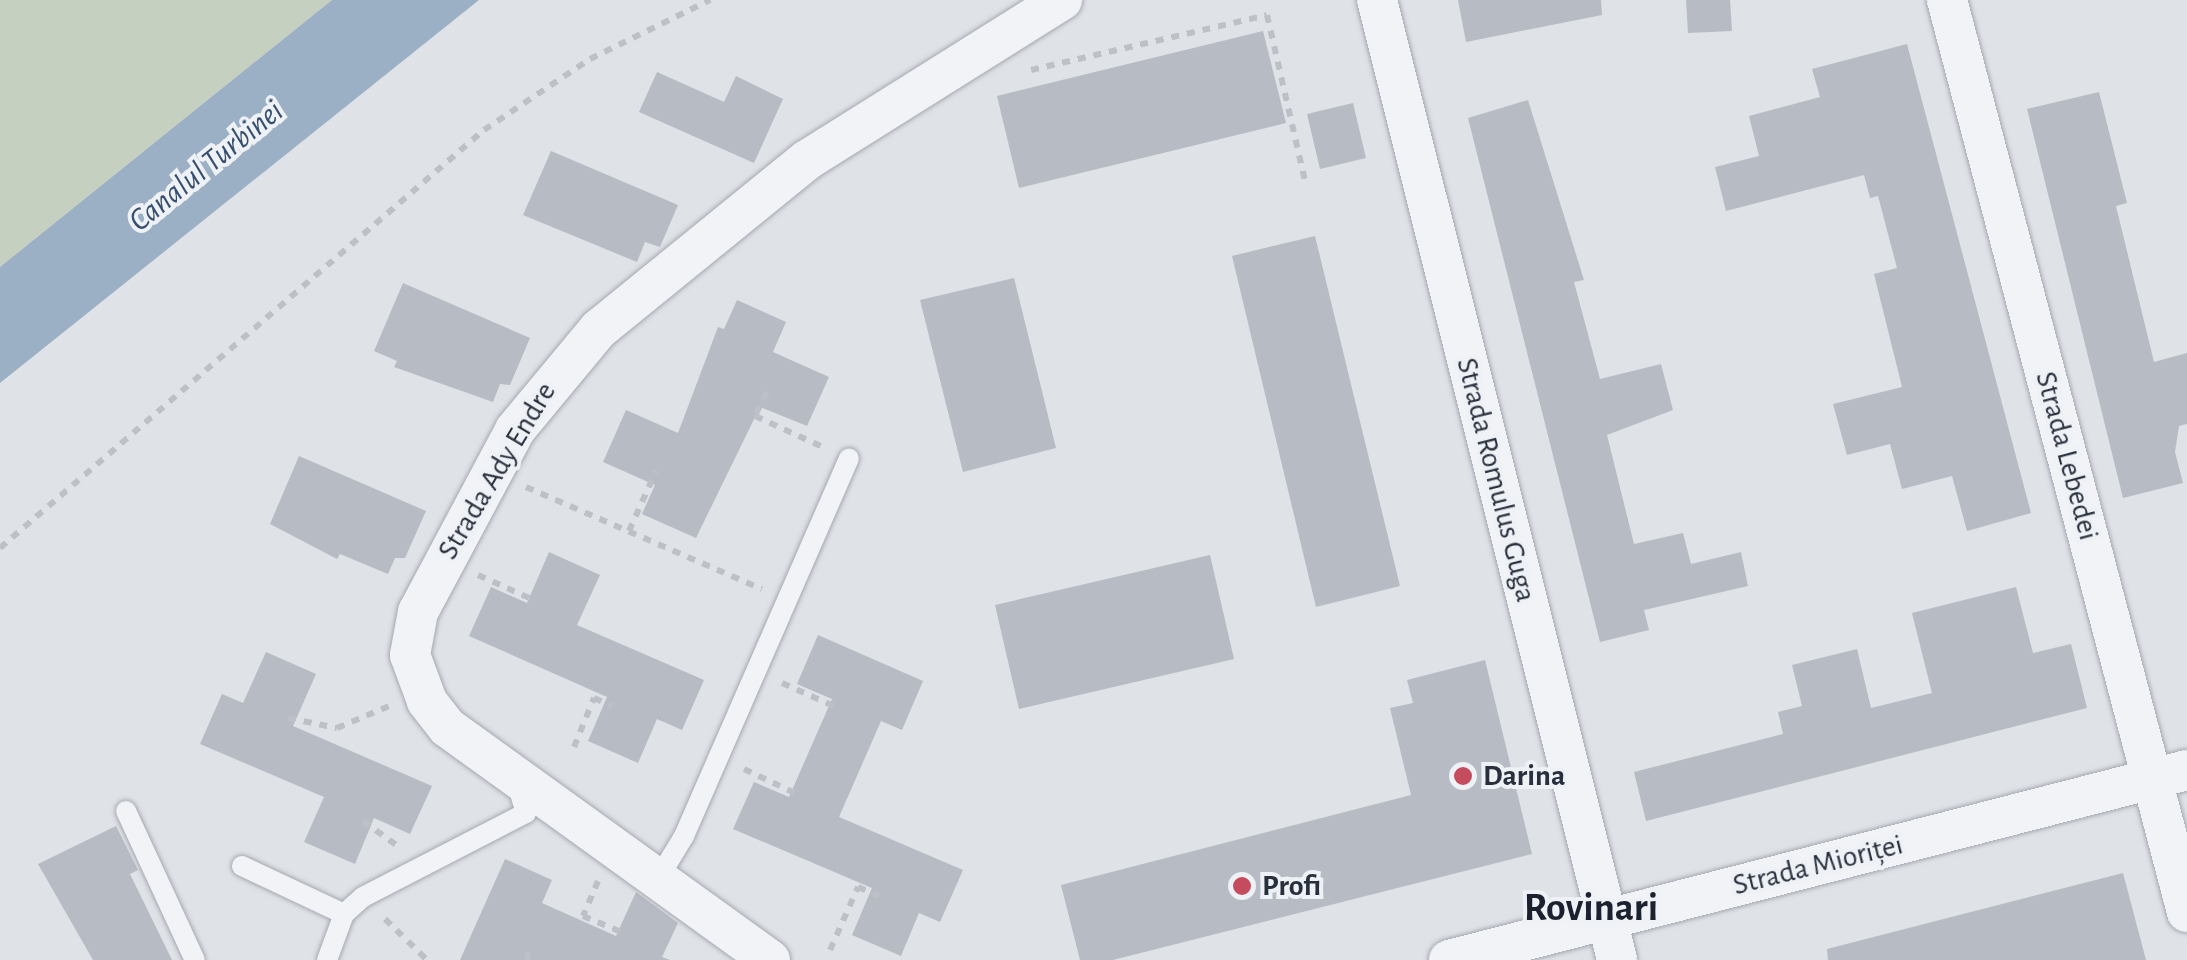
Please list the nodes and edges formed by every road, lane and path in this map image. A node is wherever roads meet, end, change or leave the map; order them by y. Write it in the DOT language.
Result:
graph roads {
  1 [pos="710,0"];
  2 [pos="1062,0"];
  3 [pos="1377,0"];
  4 [pos="1947,0"];
  5 [pos="1020,72"];
  6 [pos="1305,181"];
  7 [pos="767,392"];
  8 [pos="848,459"];
  9 [pos="656,471"];
  10 [pos="508,480"];
  11 [pos="629,532"];
  12 [pos="0,548"];
  13 [pos="462,567"];
  14 [pos="786,599"];
  15 [pos="536,601"];
  16 [pos="755,672"];
  17 [pos="399,702"];
  18 [pos="612,706"];
  19 [pos="836,707"];
  20 [pos="288,718"];
  21 [pos="574,746"];
  22 [pos="718,757"];
  23 [pos="2170,774"];
  24 [pos="516,781"];
  25 [pos="797,794"];
  26 [pos="126,811"];
  27 [pos="242,866"];
  28 [pos="602,872"];
  29 [pos="658,879"];
  30 [pos="879,896"];
  31 [pos="362,897"];
  32 [pos="2187,912"];
  33 [pos="344,914"];
  34 [pos="1608,920"];
  35 [pos="626,934"];
  36 [pos="529,946"];
  37 [pos="830,950"];
  38 [pos="195,960"];
  39 [pos="327,960"];
  40 [pos="427,960"];
  41 [pos="527,960"];
  42 [pos="770,960"];
  43 [pos="1449,960"];
  44 [pos="1617,960"];
  1 -- 12 [label="path"];
  2 -- 24 [label="street, Strada Ady Endre"];
  3 -- 34 [label="street, Strada Romulus Guga"];
  4 -- 23 [label="street, Strada Lebedei"];
  5 -- 6 [label="path"];
  7 -- 8 [label="path"];
  8 -- 14 [label="lane"];
  9 -- 11 [label="path"];
  10 -- 11 [label="path"];
  11 -- 14 [label="path"];
  13 -- 15 [label="path"];
  14 -- 16 [label="lane"];
  16 -- 19 [label="path"];
  16 -- 22 [label="lane"];
  17 -- 20 [label="path"];
  18 -- 21 [label="path"];
  22 -- 25 [label="path"];
  22 -- 29 [label="lane"];
  23 -- 32 [label="street, Strada Lebedei"];
  23 -- 34 [label="street, Strada Mioriței"];
  24 -- 29 [label="street, Strada Ady Endre"];
  24 -- 31 [label="lane"];
  26 -- 38 [label="lane"];
  27 -- 33 [label="lane"];
  28 -- 35 [label="path"];
  29 -- 42 [label="street, Strada Ady Endre"];
  30 -- 37 [label="path"];
  31 -- 33 [label="lane"];
  31 -- 40 [label="path"];
  33 -- 39 [label="lane"];
  34 -- 43 [label="street, Strada Mioriței"];
  34 -- 44 [label="street, Strada Romulus Guga"];
  36 -- 41 [label="path"];
}
